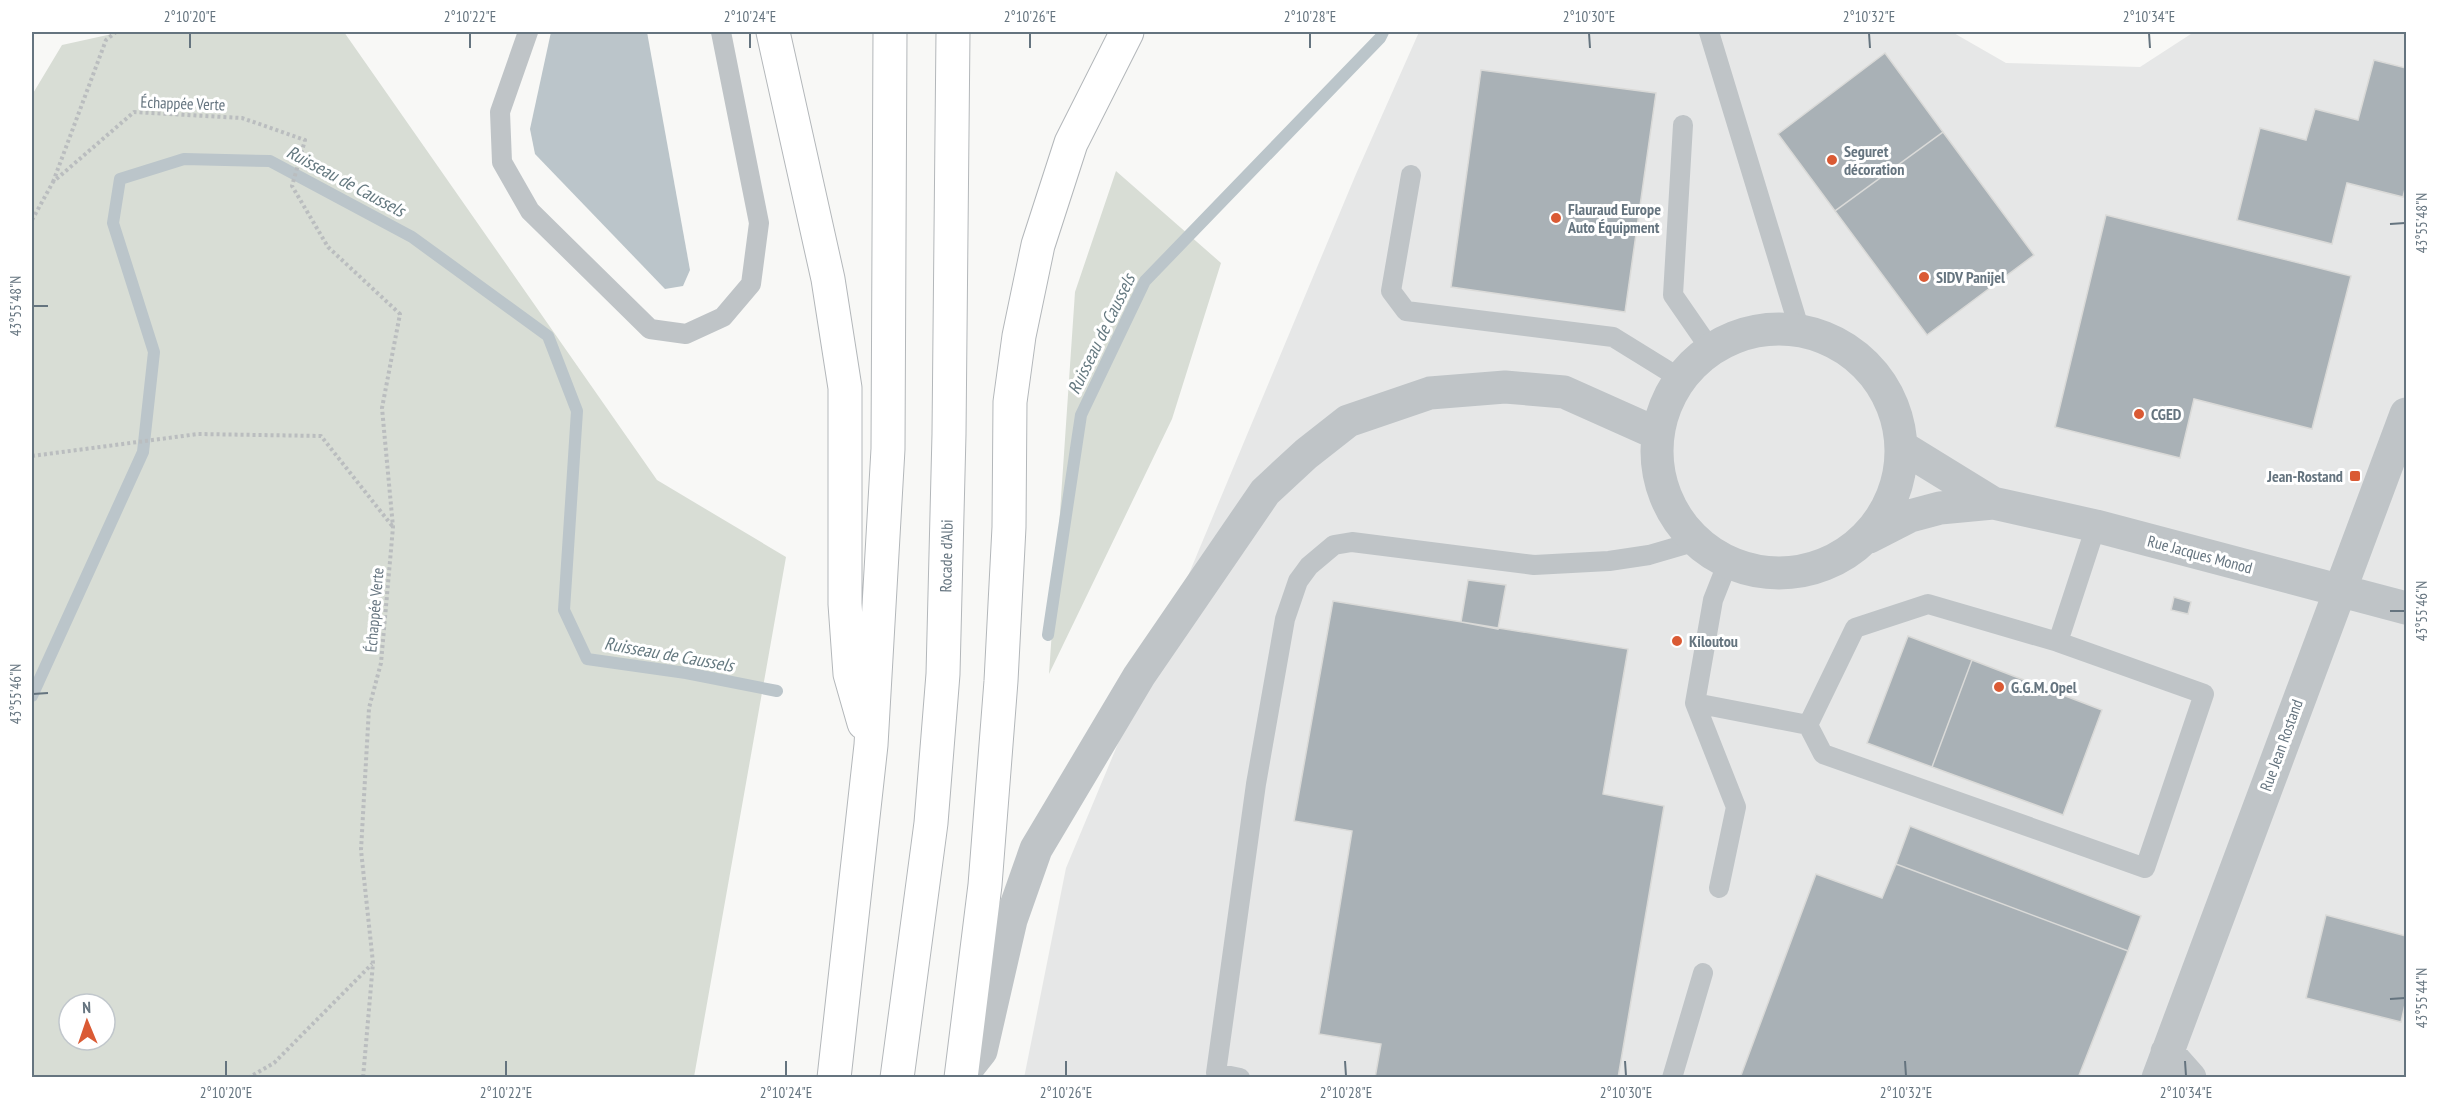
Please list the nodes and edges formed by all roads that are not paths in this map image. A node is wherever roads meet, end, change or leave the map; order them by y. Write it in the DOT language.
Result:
graph roads {
  1 [pos="528,32"];
  2 [pos="721,32"];
  3 [pos="774,32"];
  4 [pos="890,32"];
  5 [pos="953,32"];
  6 [pos="1127,32"];
  7 [pos="1709,32"];
  8 [pos="1683,125"];
  9 [pos="1411,175"];
  10 [pos="1800,331"];
  11 [pos="1711,350"];
  12 [pos="1681,379"];
  13 [pos="2406,414"];
  14 [pos="1658,434"];
  15 [pos="1902,447"];
  16 [pos="1993,503"];
  17 [pos="2096,526"];
  18 [pos="1697,541"];
  19 [pos="1862,541"];
  20 [pos="1728,562"];
  21 [pos="2339,591"];
  22 [pos="2406,608"];
  23 [pos="2058,642"];
  24 [pos="1695,703"];
  25 [pos="1808,725"];
  26 [pos="871,745"];
  27 [pos="1719,888"];
  28 [pos="1703,973"];
  29 [pos="2162,1065"];
  30 [pos="962,1076"];
  31 [pos="834,1077"];
  32 [pos="897,1077"];
  33 [pos="1240,1077"];
  34 [pos="1672,1077"];
  35 [pos="2190,1077"];
  1 -- 2 [label="lane"];
  3 -- 26 [label="highway"];
  4 -- 26 [label="highway"];
  5 -- 32 [label="highway, Rocade d'Albi"];
  6 -- 30 [label="highway"];
  7 -- 10 [label="lane"];
  8 -- 11 [label="lane"];
  9 -- 12 [label="lane"];
  10 -- 11 [label="street"];
  10 -- 15 [label="street"];
  11 -- 12 [label="street"];
  12 -- 14 [label="street"];
  13 -- 21 [label="street, Rue Jean Rostand"];
  14 -- 18 [label="street"];
  14 -- 30 [label="street"];
  15 -- 16 [label="street"];
  15 -- 19 [label="street"];
  16 -- 17 [label="street, Rue Jacques Monod"];
  16 -- 19 [label="street"];
  17 -- 21 [label="street, Rue Jacques Monod"];
  17 -- 23 [label="lane"];
  18 -- 20 [label="street"];
  18 -- 33 [label="lane"];
  19 -- 20 [label="street"];
  20 -- 24 [label="lane"];
  21 -- 22 [label="street, Rue Jacques Monod"];
  21 -- 29 [label="street, Rue Jean Rostand"];
  23 -- 25 [label="lane"];
  23 -- 25 [label="lane"];
  24 -- 25 [label="lane"];
  24 -- 27 [label="lane"];
  26 -- 31 [label="highway"];
  28 -- 34 [label="lane"];
  29 -- 35 [label="street"];
}
